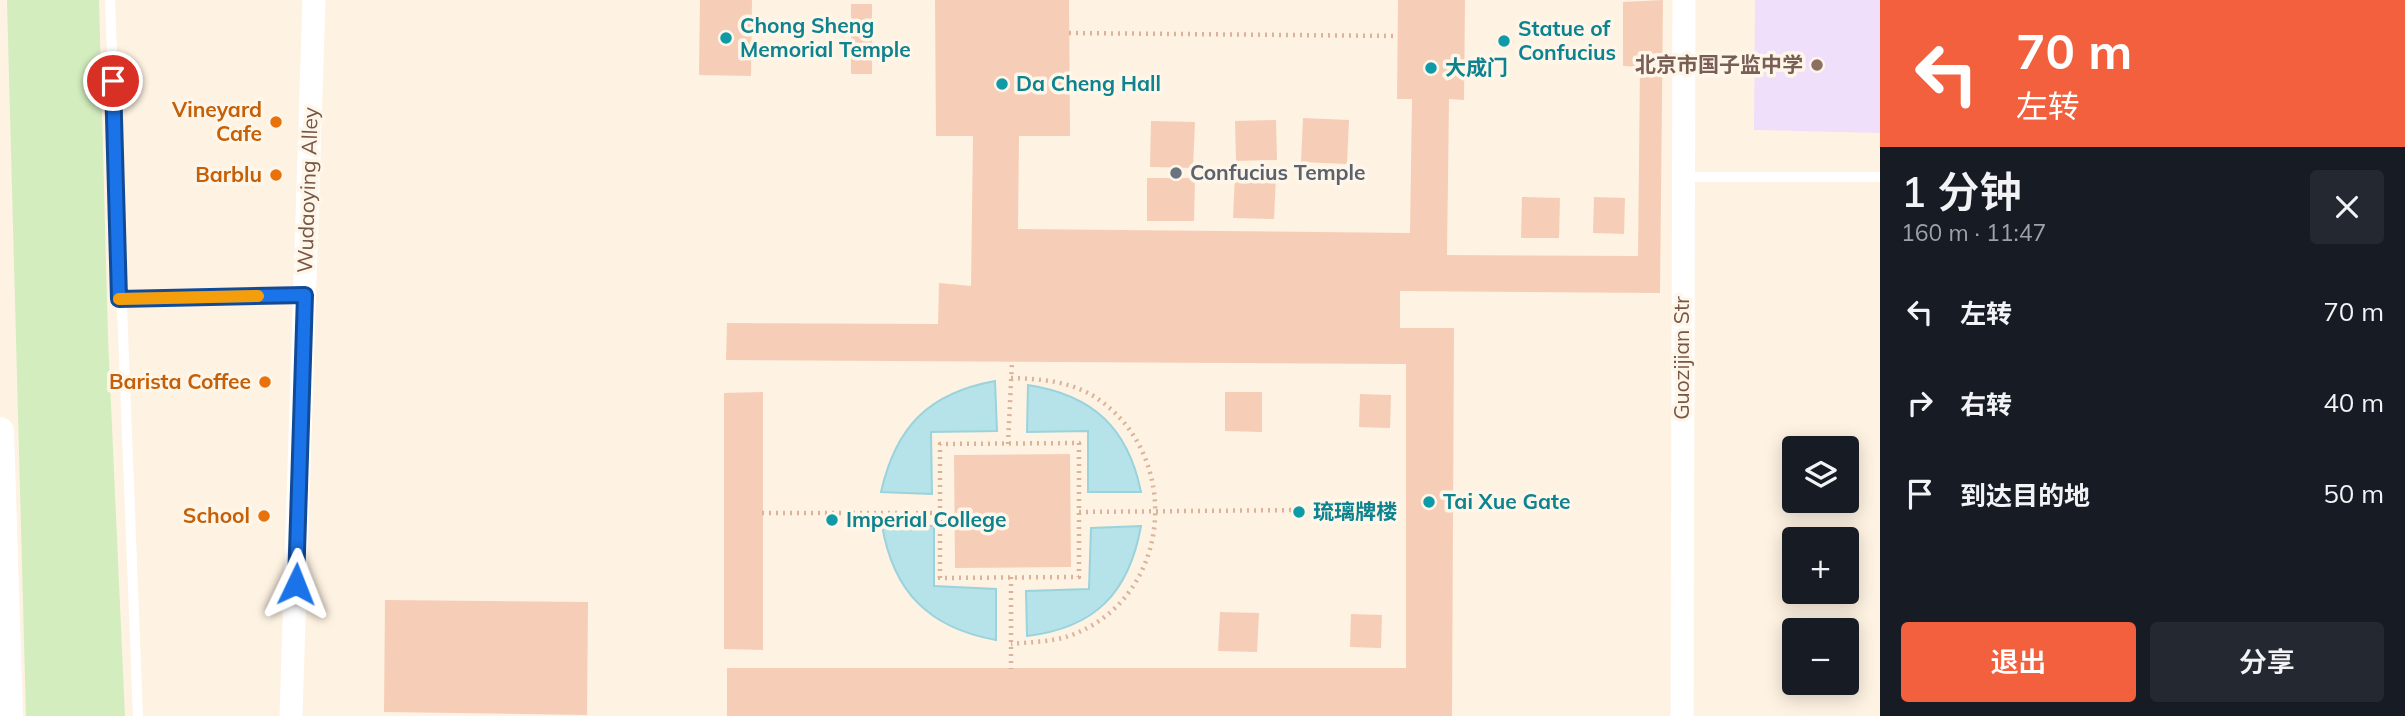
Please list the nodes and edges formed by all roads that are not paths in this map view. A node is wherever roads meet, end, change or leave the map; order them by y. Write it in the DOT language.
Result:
graph roads {
  1 [pos="110,0"];
  2 [pos="314,0"];
  3 [pos="1684,0"];
  4 [pos="1683,177"];
  5 [pos="1880,177"];
  6 [pos="305,295"];
  7 [pos="119,299"];
  8 [pos="0,431"];
  9 [pos="9,716"];
  10 [pos="138,716"];
  11 [pos="291,716"];
  12 [pos="1682,716"];
  1 -- 7 [label="lane"];
  2 -- 6 [label="street, Wudaoying Alley"];
  3 -- 4 [label="street, Guozijian Str"];
  4 -- 5 [label="lane"];
  4 -- 12 [label="street, Guozijian Str"];
  6 -- 7 [label="lane"];
  6 -- 11 [label="street, Wudaoying Alley"];
  7 -- 10 [label="lane"];
  8 -- 9 [label="street"];
}
